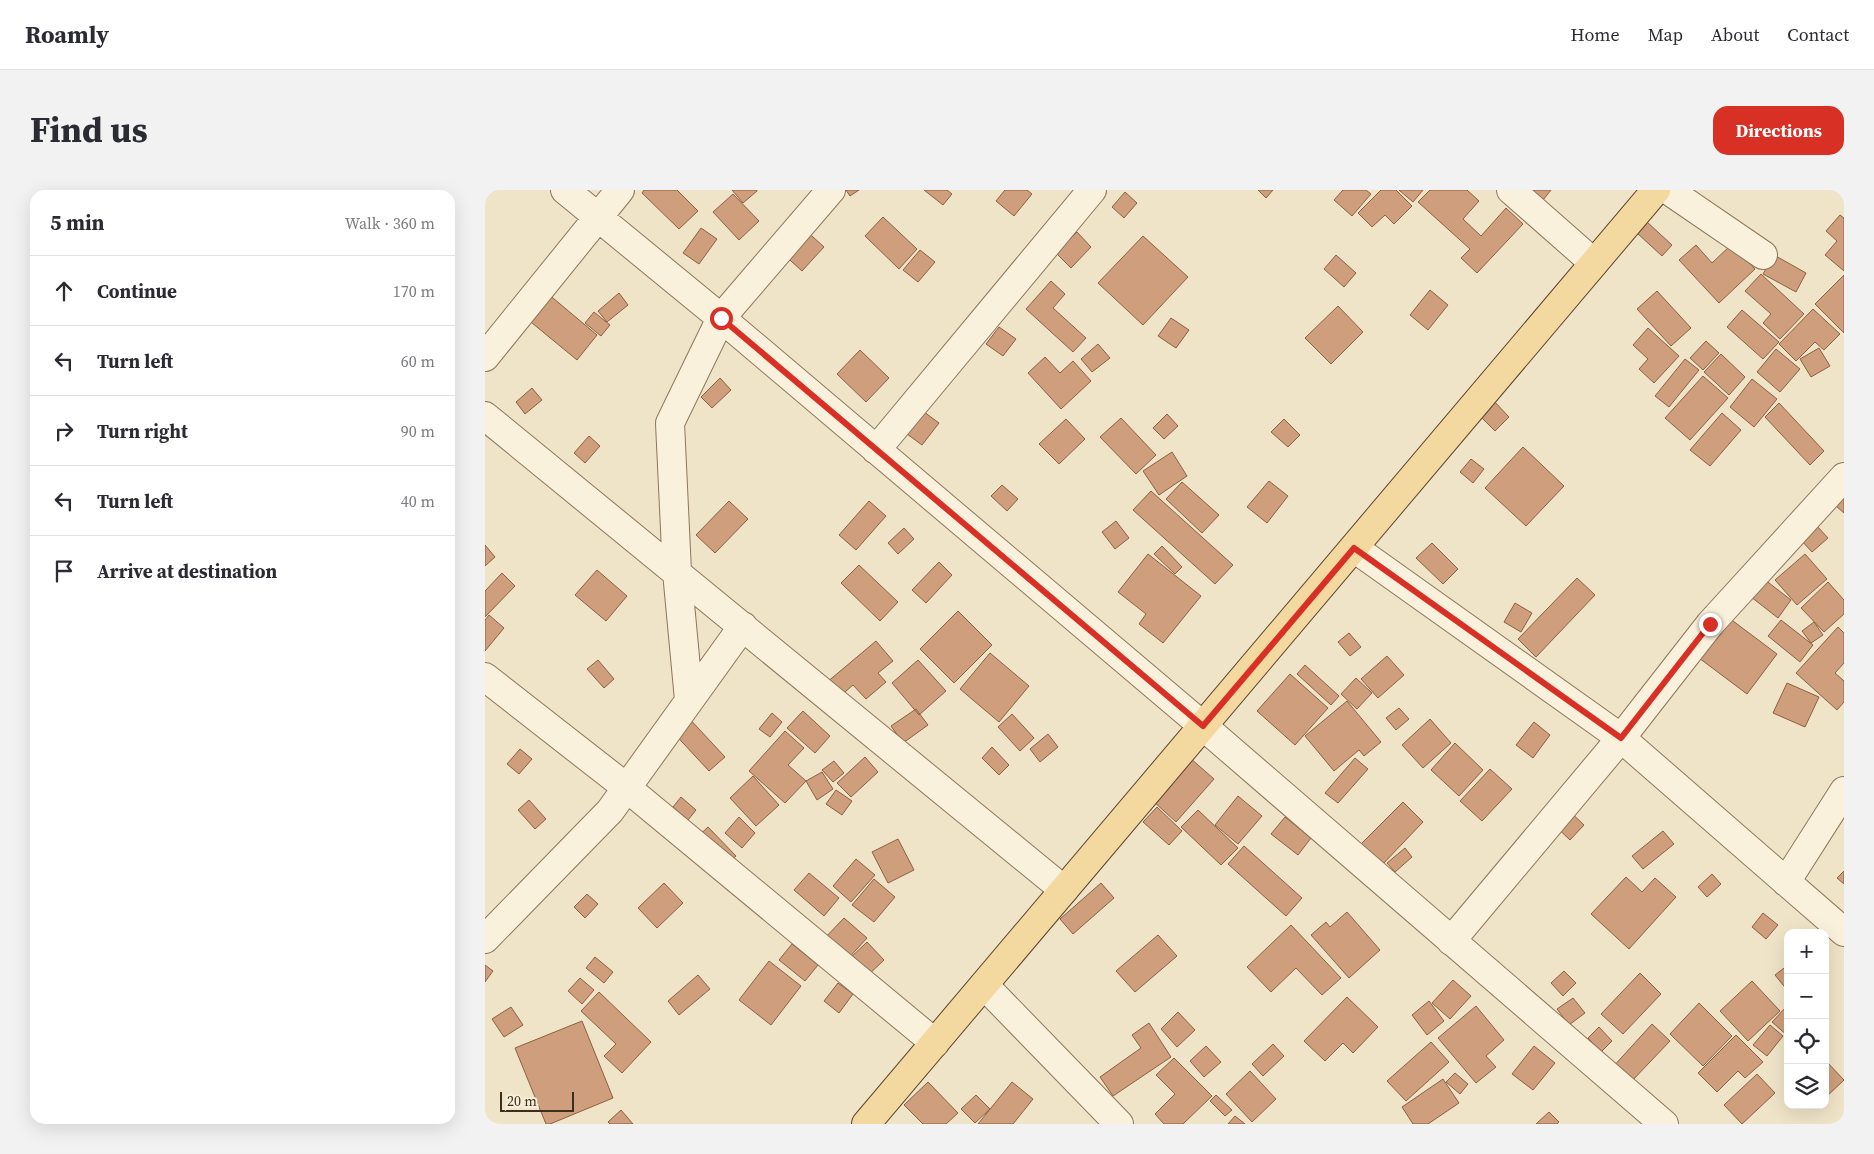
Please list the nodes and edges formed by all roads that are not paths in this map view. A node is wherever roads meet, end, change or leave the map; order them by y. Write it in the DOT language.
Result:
graph roads {
  1 [pos="565,190"];
  2 [pos="620,190"];
  3 [pos="831,190"];
  4 [pos="1092,190"];
  5 [pos="1511,190"];
  6 [pos="1656,190"];
  7 [pos="1668,190"];
  8 [pos="599,217"];
  9 [pos="1763,255"];
  10 [pos="1594,263"];
  11 [pos="721,318"];
  12 [pos="485,357"];
  13 [pos="485,416"];
  14 [pos="876,450"];
  15 [pos="1844,477"];
  16 [pos="1354,548"];
  17 [pos="677,572"];
  18 [pos="743,626"];
  19 [pos="485,677"];
  20 [pos="689,700"];
  21 [pos="1203,726"];
  22 [pos="1621,738"];
  23 [pos="627,788"];
  24 [pos="1844,791"];
  25 [pos="1786,882"];
  26 [pos="1064,890"];
  27 [pos="1844,932"];
  28 [pos="485,939"];
  29 [pos="1451,940"];
  30 [pos="984,985"];
  31 [pos="935,1043"];
  32 [pos="866,1124"];
  33 [pos="1119,1124"];
  34 [pos="1663,1124"];
  1 -- 8 [label="street"];
  2 -- 8 [label="street"];
  3 -- 11 [label="street"];
  4 -- 14 [label="street"];
  5 -- 10 [label="street"];
  6 -- 10 [label="main road"];
  7 -- 9 [label="street"];
  8 -- 11 [label="street"];
  8 -- 12 [label="street"];
  10 -- 16 [label="main road"];
  11 -- 14 [label="street"];
  11 -- 17 [label="street"];
  13 -- 17 [label="street"];
  14 -- 21 [label="street"];
  15 -- 22 [label="street"];
  16 -- 21 [label="main road"];
  16 -- 22 [label="street"];
  17 -- 18 [label="street"];
  17 -- 20 [label="street"];
  18 -- 20 [label="street"];
  18 -- 26 [label="street"];
  19 -- 23 [label="street"];
  20 -- 23 [label="street"];
  21 -- 26 [label="main road"];
  21 -- 29 [label="street"];
  22 -- 25 [label="street"];
  22 -- 29 [label="street"];
  23 -- 28 [label="street"];
  23 -- 31 [label="street"];
  24 -- 25 [label="street"];
  25 -- 27 [label="street"];
  26 -- 30 [label="main road"];
  29 -- 34 [label="street"];
  30 -- 31 [label="main road"];
  30 -- 33 [label="street"];
  31 -- 32 [label="main road"];
}
